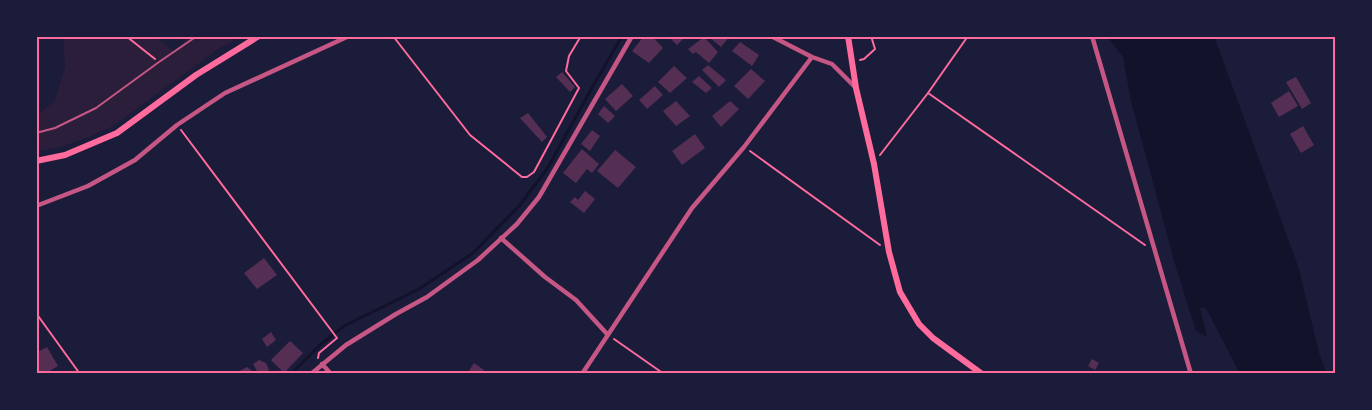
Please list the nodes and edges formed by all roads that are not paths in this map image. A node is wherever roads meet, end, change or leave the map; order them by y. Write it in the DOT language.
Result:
graph roads {
  1 [pos="197,36"];
  2 [pos="259,36"];
  3 [pos="349,36"];
  4 [pos="632,36"];
  5 [pos="771,36"];
  6 [pos="848,36"];
  7 [pos="1092,36"];
  8 [pos="812,57"];
  9 [pos="856,88"];
  10 [pos="36,133"];
  11 [pos="36,161"];
  12 [pos="36,206"];
  13 [pos="501,238"];
  14 [pos="608,334"];
  15 [pos="322,364"];
  16 [pos="311,374"];
  17 [pos="330,374"];
  18 [pos="582,374"];
  19 [pos="982,374"];
  20 [pos="1191,374"];
  1 -- 10 [label="lane"];
  2 -- 11 [label="main road"];
  3 -- 12 [label="street"];
  4 -- 13 [label="street"];
  5 -- 8 [label="street"];
  6 -- 9 [label="main road"];
  7 -- 20 [label="street"];
  8 -- 9 [label="street"];
  8 -- 14 [label="street"];
  9 -- 19 [label="main road"];
  13 -- 14 [label="street"];
  13 -- 15 [label="street"];
  14 -- 18 [label="street"];
  15 -- 16 [label="street"];
  15 -- 17 [label="street"];
}
